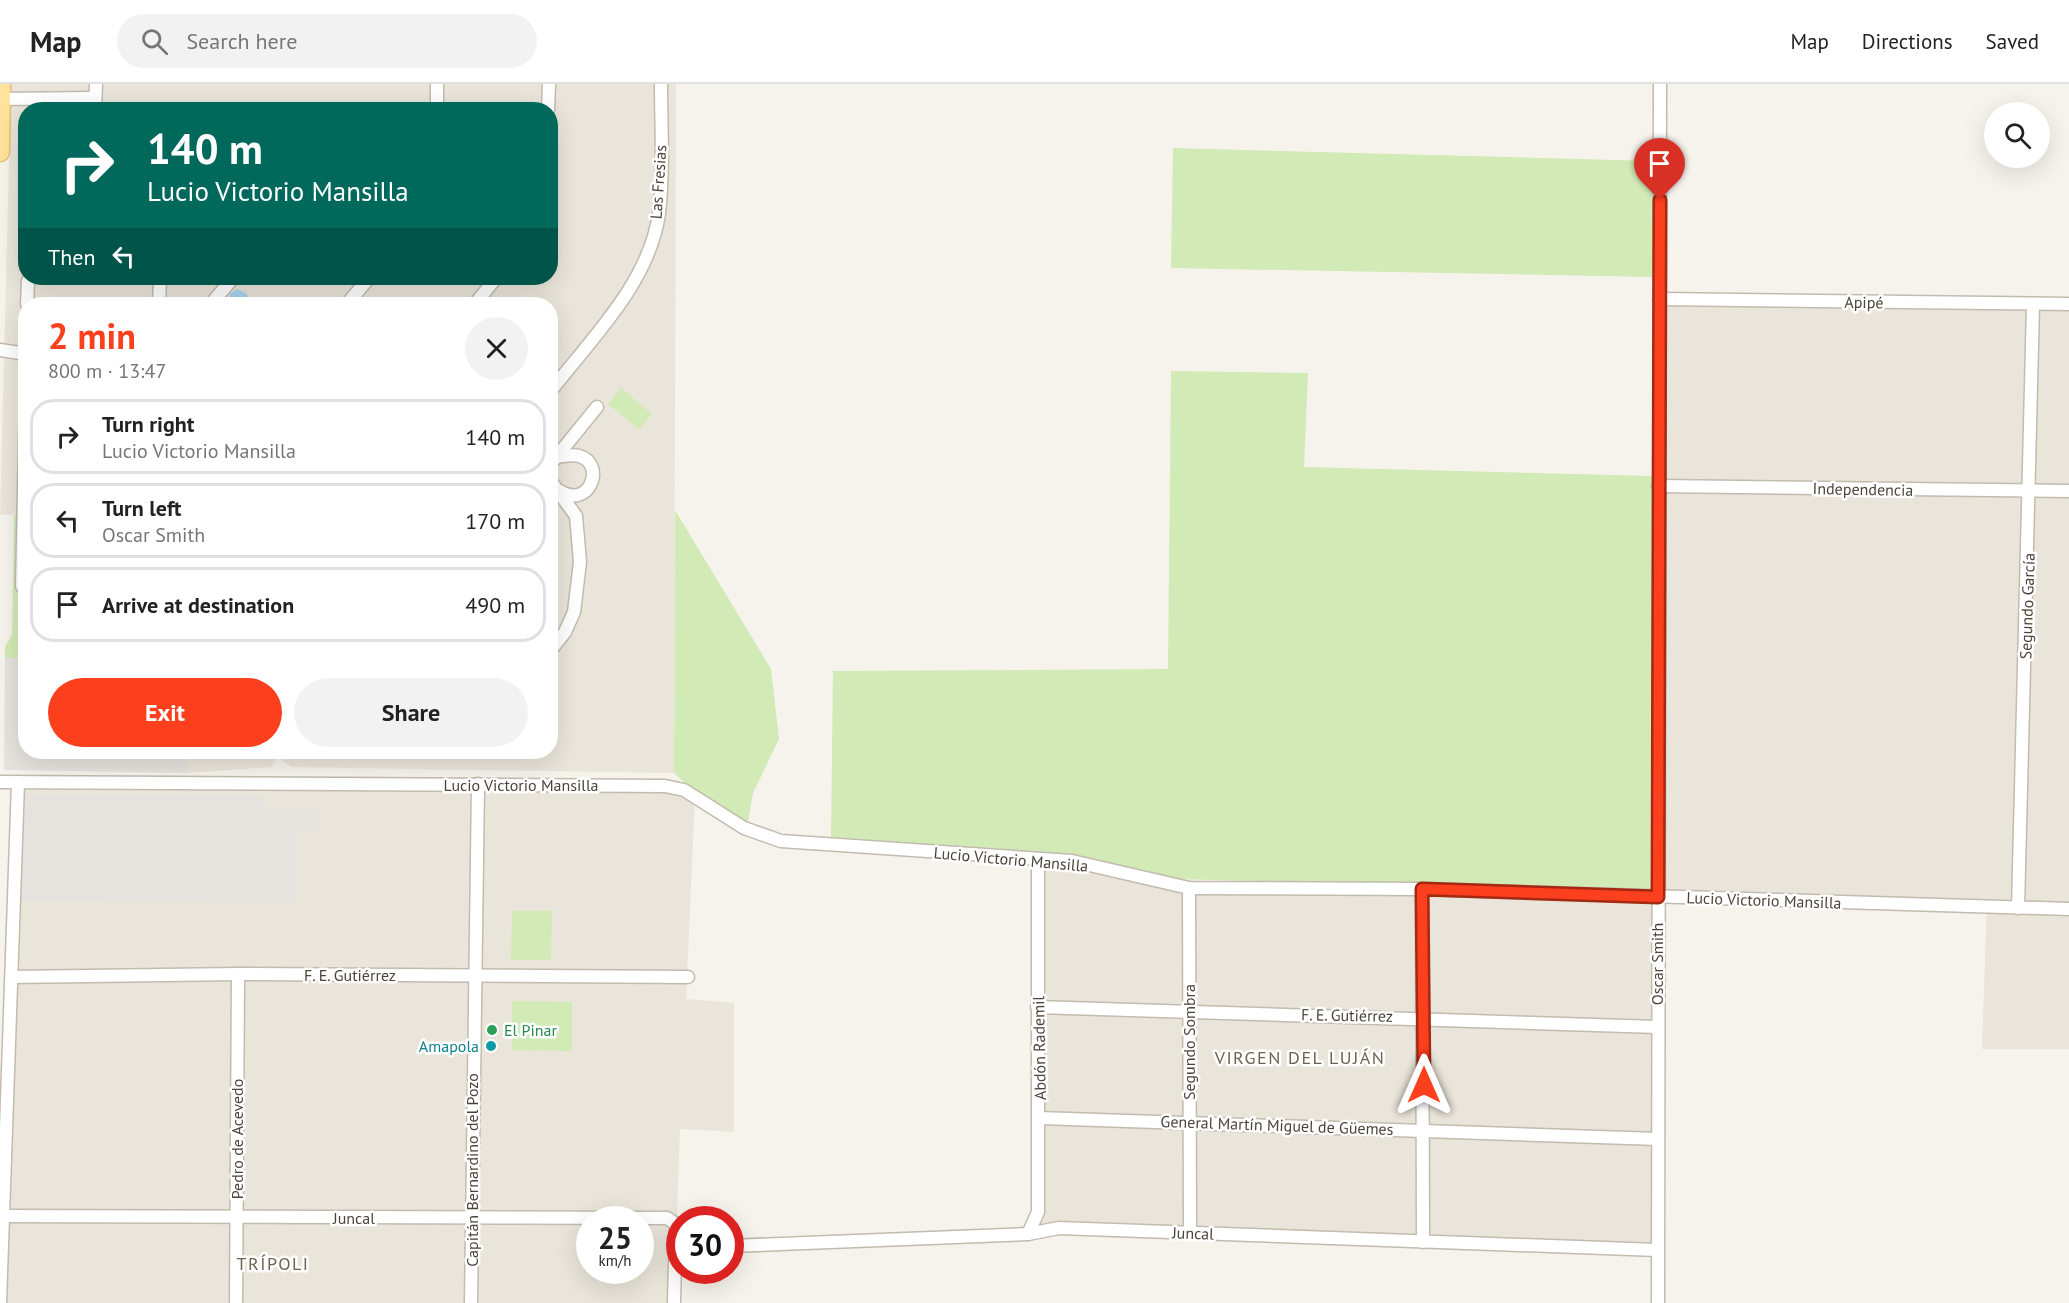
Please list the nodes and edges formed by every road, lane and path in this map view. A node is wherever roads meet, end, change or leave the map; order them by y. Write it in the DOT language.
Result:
graph roads {
  1 [pos="96,84"];
  2 [pos="437,84"];
  3 [pos="549,84"];
  4 [pos="662,84"];
  5 [pos="1660,84"];
  6 [pos="1,91"];
  7 [pos="81,102"];
  8 [pos="95,102"];
  9 [pos="437,102"];
  10 [pos="548,102"];
  11 [pos="0,152"];
  12 [pos="227,285"];
  13 [pos="363,285"];
  14 [pos="490,285"];
  15 [pos="217,297"];
  16 [pos="353,297"];
  17 [pos="481,297"];
  18 [pos="1659,299"];
  19 [pos="2069,304"];
  20 [pos="2033,305"];
  21 [pos="0,350"];
  22 [pos="18,353"];
  23 [pos="558,382"];
  24 [pos="597,407"];
  25 [pos="558,455"];
  26 [pos="558,458"];
  27 [pos="1658,486"];
  28 [pos="558,487"];
  29 [pos="558,489"];
  30 [pos="2030,491"];
  31 [pos="2069,491"];
  32 [pos="558,641"];
  33 [pos="0,782"];
  34 [pos="18,782"];
  35 [pos="478,784"];
  36 [pos="1038,859"];
  37 [pos="1189,888"];
  38 [pos="1422,889"];
  39 [pos="1658,897"];
  40 [pos="2018,908"];
  41 [pos="2069,909"];
  42 [pos="238,974"];
  43 [pos="473,975"];
  44 [pos="688,976"];
  45 [pos="12,977"];
  46 [pos="1037,1007"];
  47 [pos="1189,1012"];
  48 [pos="1424,1017"];
  49 [pos="1657,1027"];
  50 [pos="1040,1118"];
  51 [pos="1190,1121"];
  52 [pos="1423,1130"];
  53 [pos="1658,1139"];
  54 [pos="2,1216"];
  55 [pos="236,1217"];
  56 [pos="666,1218"];
  57 [pos="472,1219"];
  58 [pos="1190,1232"];
  59 [pos="1028,1234"];
  60 [pos="1424,1242"];
  61 [pos="744,1245"];
  62 [pos="1657,1250"];
  63 [pos="675,1284"];
  64 [pos="0,1303"];
  65 [pos="236,1303"];
  66 [pos="471,1303"];
  67 [pos="674,1303"];
  68 [pos="1658,1303"];
  1 -- 8 [label="street"];
  2 -- 9 [label="street"];
  3 -- 10 [label="street"];
  4 -- 23 [label="street, Las Fresias"];
  5 -- 18 [label="street, Oscar Smith"];
  6 -- 7 [label="street"];
  6 -- 11 [label="main road"];
  12 -- 15 [label="street"];
  13 -- 16 [label="street"];
  14 -- 17 [label="street"];
  18 -- 20 [label="street, Apipé"];
  18 -- 27 [label="street, Oscar Smith"];
  19 -- 20 [label="street, Apipé"];
  20 -- 30 [label="street, Segundo García"];
  21 -- 22 [label="street"];
  24 -- 25 [label="street"];
  26 -- 28 [label="street"];
  27 -- 30 [label="street, Independencia"];
  27 -- 39 [label="street, Oscar Smith"];
  29 -- 32 [label="street"];
  30 -- 31 [label="street, Independencia"];
  30 -- 40 [label="street, Segundo García"];
  33 -- 34 [label="street, Lucio Victorio Mansilla"];
  34 -- 35 [label="street, Lucio Victorio Mansilla"];
  34 -- 45 [label="street"];
  35 -- 36 [label="street, Lucio Victorio Mansilla"];
  35 -- 43 [label="street, Capitán Bernardino del Pozo"];
  36 -- 37 [label="street, Lucio Victorio Mansilla"];
  36 -- 46 [label="street, Abdón Rademil"];
  37 -- 38 [label="street, Lucio Victorio Mansilla"];
  37 -- 47 [label="street, Segundo Sombra"];
  38 -- 39 [label="street, Lucio Victorio Mansilla"];
  38 -- 48 [label="street"];
  39 -- 40 [label="street, Lucio Victorio Mansilla"];
  39 -- 49 [label="street, Oscar Smith"];
  40 -- 41 [label="street, Lucio Victorio Mansilla"];
  42 -- 43 [label="street, F. E. Gutiérrez"];
  42 -- 45 [label="street, F. E. Gutiérrez"];
  42 -- 55 [label="street, Pedro de Acevedo"];
  43 -- 44 [label="street, F. E. Gutiérrez"];
  43 -- 57 [label="street, Capitán Bernardino del Pozo"];
  45 -- 54 [label="street"];
  46 -- 47 [label="street, F. E. Gutiérrez"];
  46 -- 50 [label="street, Abdón Rademil"];
  47 -- 48 [label="street, F. E. Gutiérrez"];
  47 -- 51 [label="street, Segundo Sombra"];
  48 -- 49 [label="street, F. E. Gutiérrez"];
  48 -- 52 [label="street"];
  49 -- 53 [label="street, Oscar Smith"];
  50 -- 51 [label="street, General Martín Miguel de Güemes"];
  50 -- 59 [label="street, Abdón Rademil"];
  51 -- 52 [label="street, General Martín Miguel de Güemes"];
  51 -- 58 [label="street, Segundo Sombra"];
  52 -- 53 [label="street, General Martín Miguel de Güemes"];
  52 -- 60 [label="street"];
  53 -- 62 [label="street, Oscar Smith"];
  54 -- 55 [label="street, Juncal"];
  54 -- 64 [label="street"];
  55 -- 57 [label="street, Juncal"];
  55 -- 65 [label="street, Pedro de Acevedo"];
  56 -- 57 [label="street, Juncal"];
  57 -- 66 [label="street, Capitán Bernardino del Pozo"];
  58 -- 59 [label="street, Juncal"];
  58 -- 60 [label="street, Juncal"];
  59 -- 61 [label="street, Juncal"];
  60 -- 62 [label="street, Juncal"];
  62 -- 68 [label="street, Oscar Smith"];
  63 -- 67 [label="street"];
}
